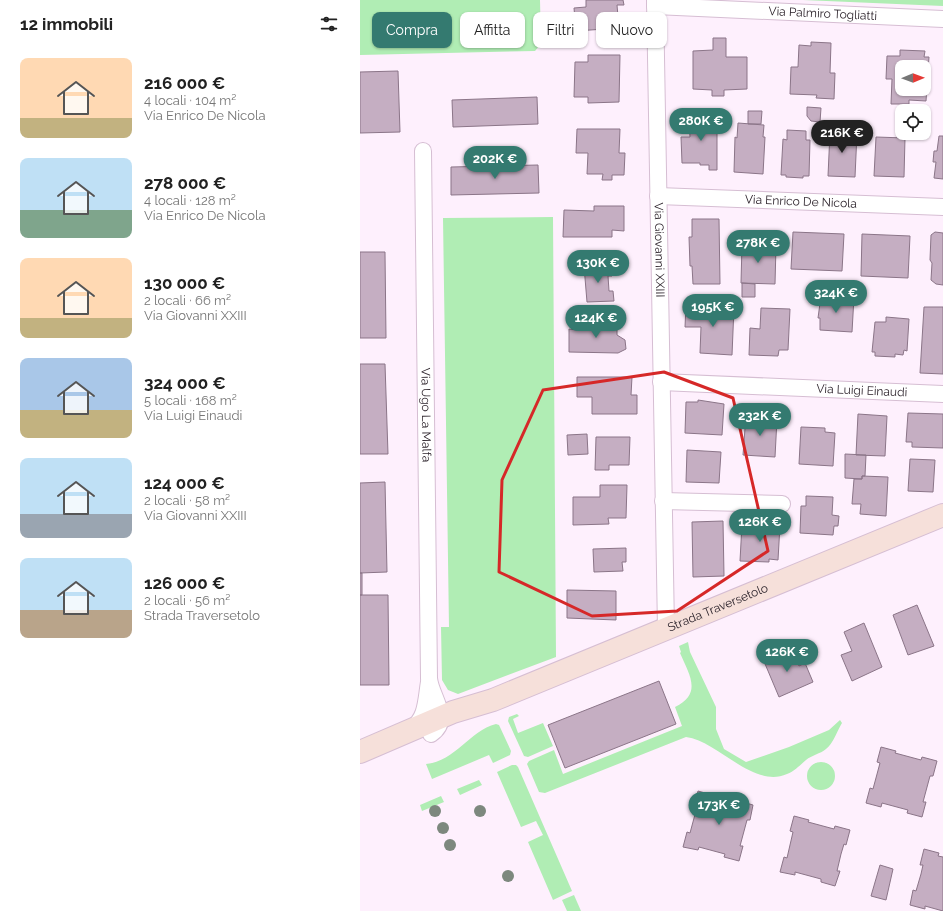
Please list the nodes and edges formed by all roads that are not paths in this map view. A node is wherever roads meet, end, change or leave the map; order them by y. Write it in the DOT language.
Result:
graph roads {
  1 [pos="655,3"];
  2 [pos="943,19"];
  3 [pos="423,151"];
  4 [pos="658,196"];
  5 [pos="943,207"];
  6 [pos="661,382"];
  7 [pos="943,394"];
  8 [pos="663,501"];
  9 [pos="782,504"];
  10 [pos="943,515"];
  11 [pos="666,629"];
  12 [pos="493,700"];
  13 [pos="431,721"];
  14 [pos="360,752"];
  15 [pos="360,768"];
  1 -- 2 [label="street, Via Palmiro Togliatti"];
  1 -- 4 [label="street, Via Giovanni XXIII"];
  3 -- 13 [label="street, Via Ugo La Malfa"];
  4 -- 5 [label="street, Via Enrico De Nicola"];
  4 -- 6 [label="street, Via Giovanni XXIII"];
  6 -- 7 [label="street, Via Luigi Einaudi"];
  6 -- 8 [label="street, Via Giovanni XXIII"];
  8 -- 9 [label="street"];
  8 -- 11 [label="street, Via Giovanni XXIII"];
  10 -- 11 [label="main road, Strada Traversetolo"];
  11 -- 12 [label="main road, Strada Traversetolo"];
  12 -- 13 [label="main road, Strada Traversetolo"];
  12 -- 13 [label="main road, Strada Traversetolo"];
  13 -- 14 [label="main road, Strada Traversetolo"];
  13 -- 15 [label="main road, Strada Traversetolo"];
}
